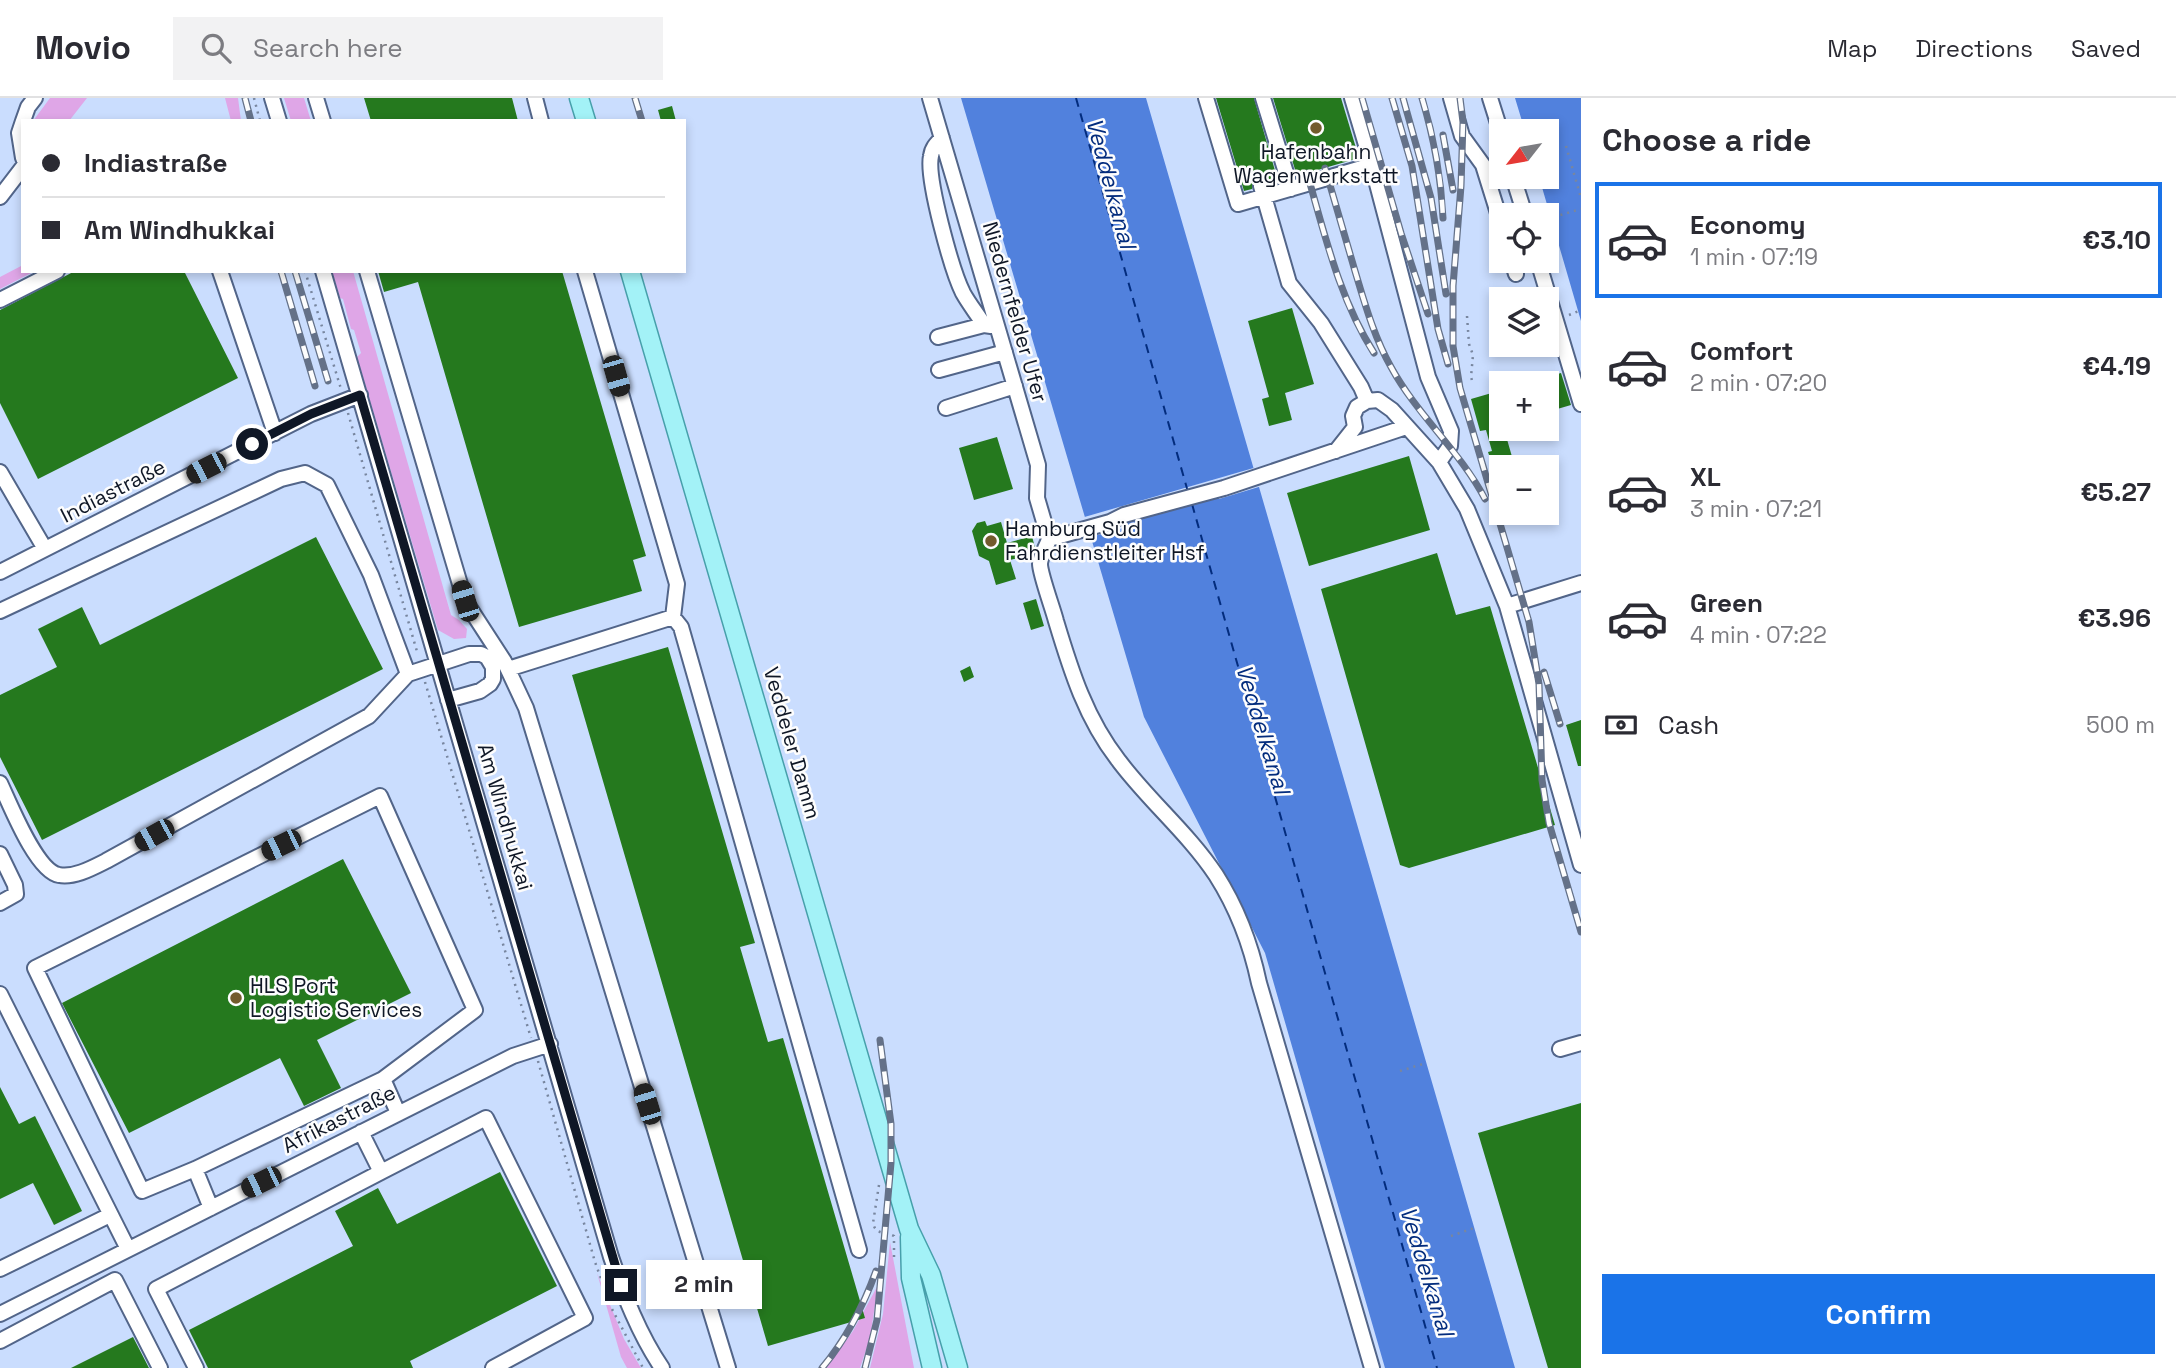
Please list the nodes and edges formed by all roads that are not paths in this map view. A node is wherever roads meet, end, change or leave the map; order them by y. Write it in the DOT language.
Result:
graph roads {
  1 [pos="35,98"];
  2 [pos="272,98"];
  3 [pos="316,98"];
  4 [pos="534,98"];
  5 [pos="579,98"];
  6 [pos="930,98"];
  7 [pos="1206,98"];
  8 [pos="1263,98"];
  9 [pos="1352,98"];
  10 [pos="1451,98"];
  11 [pos="1490,98"];
  12 [pos="24,119"];
  13 [pos="278,119"];
  14 [pos="322,119"];
  15 [pos="540,119"];
  16 [pos="585,119"];
  17 [pos="1497,119"];
  18 [pos="21,127"];
  19 [pos="942,138"];
  20 [pos="21,146"];
  21 [pos="1372,165"];
  22 [pos="21,170"];
  23 [pos="1291,189"];
  24 [pos="1263,192"];
  25 [pos="0,197"];
  26 [pos="1495,203"];
  27 [pos="53,273"];
  28 [pos="221,273"];
  29 [pos="324,273"];
  30 [pos="368,273"];
  31 [pos="586,273"];
  32 [pos="631,273"];
  33 [pos="1542,273"];
  34 [pos="0,300"];
  35 [pos="991,326"];
  36 [pos="938,337"];
  37 [pos="1005,352"];
  38 [pos="939,370"];
  39 [pos="1015,386"];
  40 [pos="360,395"];
  41 [pos="1367,401"];
  42 [pos="1581,404"];
  43 [pos="946,408"];
  44 [pos="1355,427"];
  45 [pos="1406,427"];
  46 [pos="275,433"];
  47 [pos="1370,440"];
  48 [pos="1336,451"];
  49 [pos="1439,462"];
  50 [pos="0,472"];
  51 [pos="1049,539"];
  52 [pos="45,549"];
  53 [pos="1,570"];
  54 [pos="1581,583"];
  55 [pos="1507,606"];
  56 [pos="0,611"];
  57 [pos="673,617"];
  58 [pos="438,663"];
  59 [pos="502,666"];
  60 [pos="415,672"];
  61 [pos="449,700"];
  62 [pos="0,783"];
  63 [pos="0,855"];
  64 [pos="1581,865"];
  65 [pos="0,903"];
  66 [pos="0,994"];
  67 [pos="1581,1043"];
  68 [pos="550,1044"];
  69 [pos="1560,1049"];
  70 [pos="383,1079"];
  71 [pos="398,1113"];
  72 [pos="360,1132"];
  73 [pos="195,1169"];
  74 [pos="381,1172"];
  75 [pos="211,1208"];
  76 [pos="110,1215"];
  77 [pos="909,1228"];
  78 [pos="128,1249"];
  79 [pos="859,1250"];
  80 [pos="0,1269"];
  81 [pos="85,1271"];
  82 [pos="96,1290"];
  83 [pos="0,1314"];
  84 [pos="0,1341"];
  85 [pos="160,1368"];
  86 [pos="196,1368"];
  87 [pos="494,1368"];
  88 [pos="662,1368"];
  89 [pos="727,1368"];
  90 [pos="932,1368"];
  91 [pos="958,1368"];
  92 [pos="1372,1368"];
  1 -- 12 [label="street"];
  2 -- 13 [label="street"];
  3 -- 14 [label="street"];
  4 -- 15 [label="street"];
  5 -- 16 [label="main road"];
  6 -- 19 [label="street, Niedernfelder Ufer"];
  7 -- 24 [label="street"];
  8 -- 23 [label="street"];
  9 -- 21 [label="street"];
  10 -- 26 [label="street"];
  11 -- 17 [label="street"];
  18 -- 20 [label="street"];
  19 -- 35 [label="street, Niedernfelder Ufer"];
  19 -- 35 [label="street"];
  21 -- 23 [label="street"];
  21 -- 49 [label="street"];
  22 -- 25 [label="street"];
  23 -- 24 [label="street"];
  24 -- 41 [label="street"];
  27 -- 34 [label="street"];
  28 -- 46 [label="street"];
  29 -- 40 [label="street, Am Windhukkai"];
  30 -- 59 [label="street"];
  31 -- 57 [label="street"];
  32 -- 77 [label="main road, Veddeler Damm"];
  33 -- 42 [label="street"];
  35 -- 36 [label="street"];
  35 -- 37 [label="street, Niedernfelder Ufer"];
  37 -- 38 [label="street"];
  37 -- 39 [label="street, Niedernfelder Ufer"];
  39 -- 43 [label="street"];
  39 -- 51 [label="street, Niedernfelder Ufer"];
  40 -- 46 [label="street, Indiastraße"];
  40 -- 58 [label="street, Am Windhukkai"];
  41 -- 44 [label="street"];
  41 -- 45 [label="street"];
  44 -- 47 [label="street"];
  44 -- 48 [label="street"];
  45 -- 47 [label="street"];
  45 -- 49 [label="street"];
  46 -- 52 [label="street, Indiastraße"];
  47 -- 48 [label="street"];
  48 -- 51 [label="street"];
  49 -- 55 [label="street"];
  50 -- 52 [label="street"];
  51 -- 92 [label="street"];
  52 -- 53 [label="street, Indiastraße"];
  54 -- 55 [label="street"];
  55 -- 64 [label="street"];
  56 -- 60 [label="street"];
  57 -- 59 [label="street"];
  57 -- 79 [label="street"];
  58 -- 59 [label="street"];
  58 -- 60 [label="street"];
  58 -- 61 [label="street, Am Windhukkai"];
  59 -- 61 [label="street"];
  59 -- 89 [label="street"];
  60 -- 62 [label="street"];
  61 -- 68 [label="street, Am Windhukkai"];
  63 -- 65 [label="street"];
  66 -- 76 [label="street"];
  67 -- 69 [label="street"];
  68 -- 71 [label="street, Afrikastraße"];
  68 -- 88 [label="street, Am Windhukkai"];
  70 -- 71 [label="street"];
  70 -- 73 [label="street"];
  70 -- 73 [label="street"];
  71 -- 72 [label="street, Afrikastraße"];
  72 -- 74 [label="street"];
  72 -- 75 [label="street, Afrikastraße"];
  73 -- 75 [label="street"];
  74 -- 86 [label="street"];
  74 -- 87 [label="street"];
  75 -- 78 [label="street, Afrikastraße"];
  76 -- 78 [label="street"];
  76 -- 80 [label="street"];
  77 -- 90 [label="main road, Veddeler Damm"];
  77 -- 91 [label="main road, Veddeler Damm"];
  78 -- 81 [label="street, Afrikastraße"];
  81 -- 82 [label="street"];
  81 -- 83 [label="street, Afrikastraße"];
  82 -- 84 [label="street"];
  82 -- 85 [label="street"];
}
